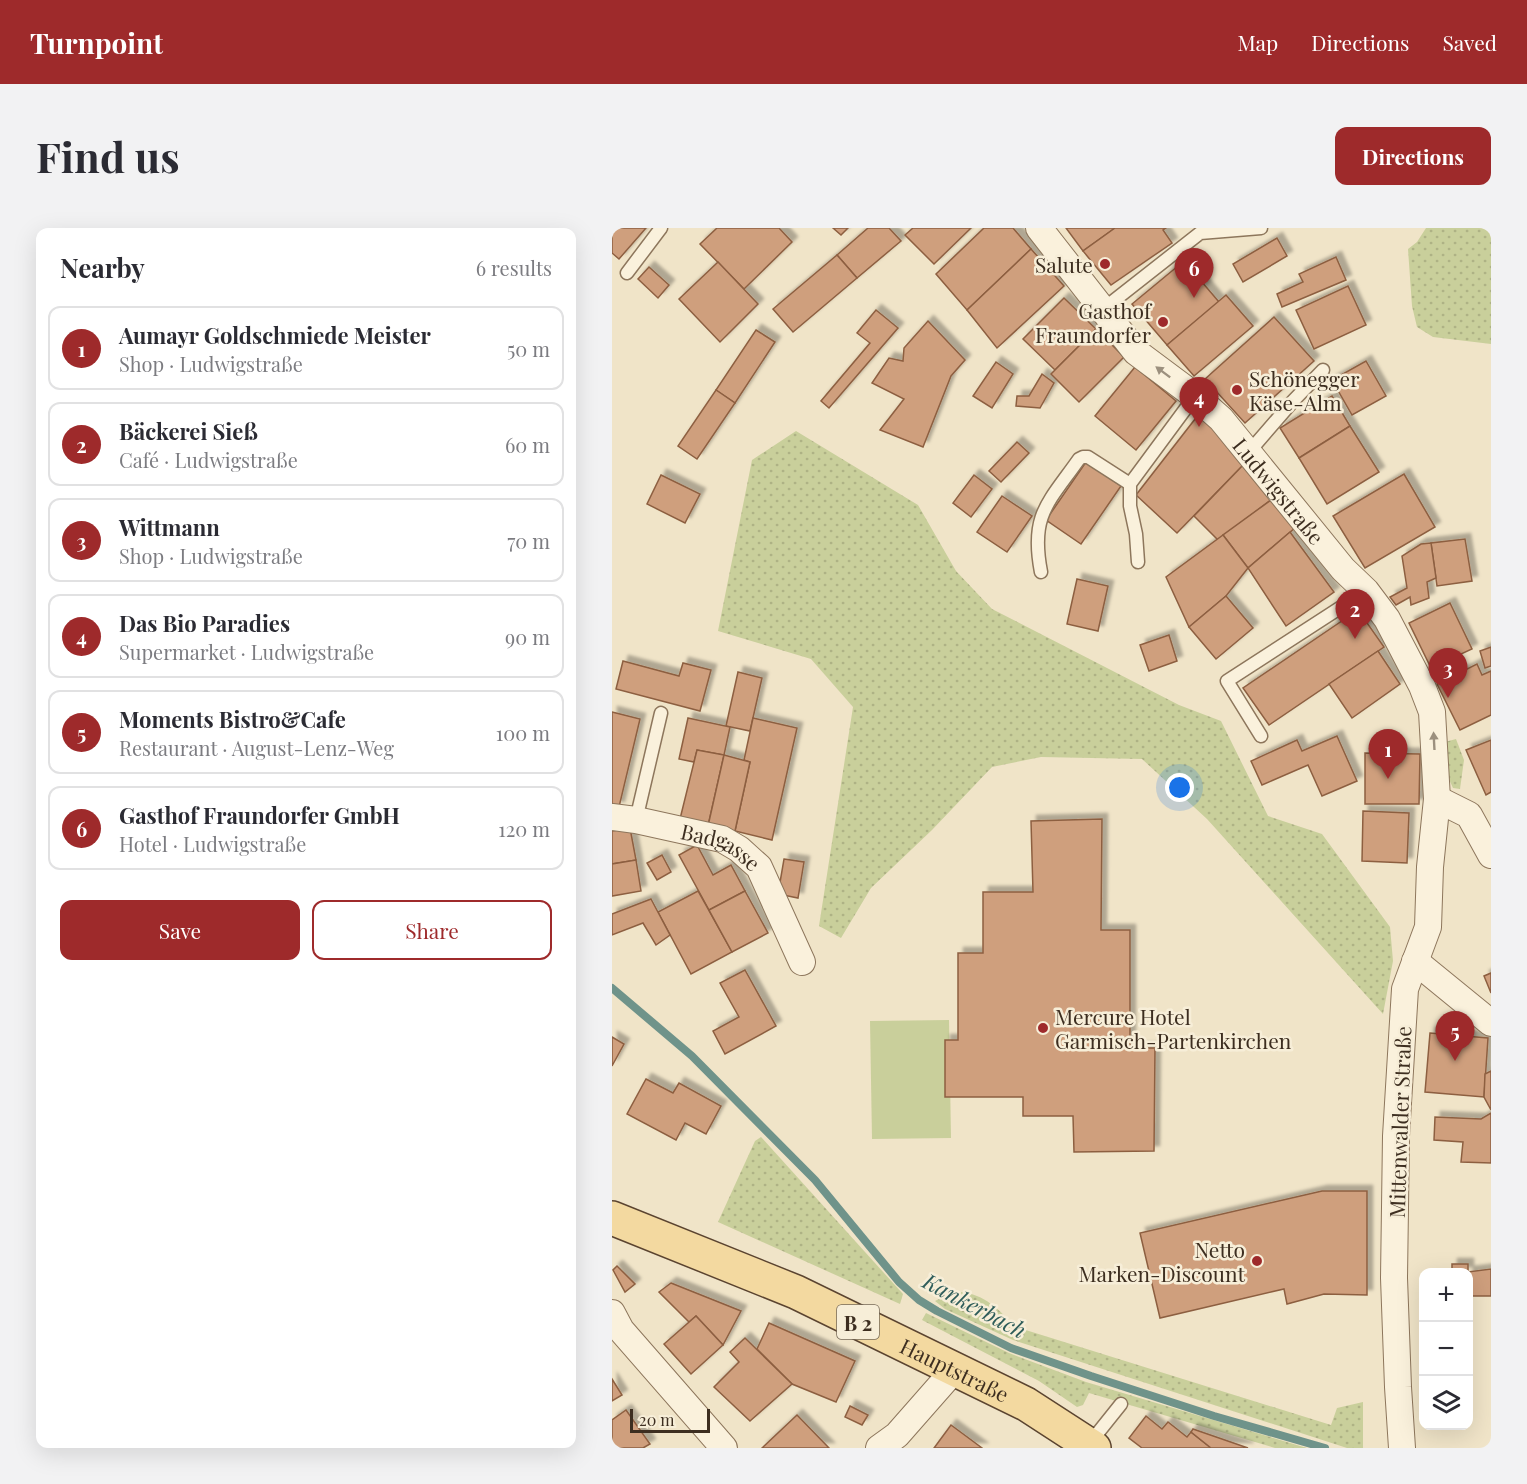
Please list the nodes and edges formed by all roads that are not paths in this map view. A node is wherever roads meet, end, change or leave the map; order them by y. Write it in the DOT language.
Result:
graph roads {
  1 [pos="661,228"];
  2 [pos="1039,228"];
  3 [pos="1261,228"];
  4 [pos="627,273"];
  5 [pos="1102,310"];
  6 [pos="1323,370"];
  7 [pos="1195,396"];
  8 [pos="1248,453"];
  9 [pos="1130,484"];
  10 [pos="1138,562"];
  11 [pos="1041,572"];
  12 [pos="1366,591"];
  13 [pos="661,713"];
  14 [pos="1261,736"];
  15 [pos="1437,800"];
  16 [pos="624,818"];
  17 [pos="1491,855"];
  18 [pos="1415,961"];
  19 [pos="802,962"];
  20 [pos="1491,1023"];
  21 [pos="612,1218"];
  22 [pos="612,1313"];
  23 [pos="955,1369"];
  24 [pos="1121,1404"];
  25 [pos="1091,1446"];
  26 [pos="724,1448"];
  27 [pos="879,1448"];
  28 [pos="1402,1448"];
  1 -- 4 [label="lane"];
  2 -- 5 [label="street, Ludwigstraße"];
  3 -- 5 [label="lane"];
  7 -- 5 [label="street, Ludwigstraße, one-way"];
  6 -- 8 [label="lane"];
  7 -- 8 [label="street, Ludwigstraße"];
  7 -- 9 [label="lane"];
  8 -- 12 [label="street, Ludwigstraße"];
  9 -- 10 [label="lane"];
  9 -- 11 [label="lane"];
  12 -- 14 [label="lane"];
  15 -- 12 [label="street, Ludwigstraße, one-way"];
  13 -- 16 [label="lane"];
  15 -- 17 [label="street"];
  15 -- 18 [label="street, Mittenwalder Straße"];
  16 -- 19 [label="street, Badgasse"];
  18 -- 20 [label="street"];
  18 -- 28 [label="street, Mittenwalder Straße"];
  21 -- 23 [label="main road, Hauptstraße / B 2"];
  22 -- 26 [label="street"];
  23 -- 25 [label="main road, Hauptstraße / B 2"];
  23 -- 27 [label="street"];
  24 -- 25 [label="lane"];
}
